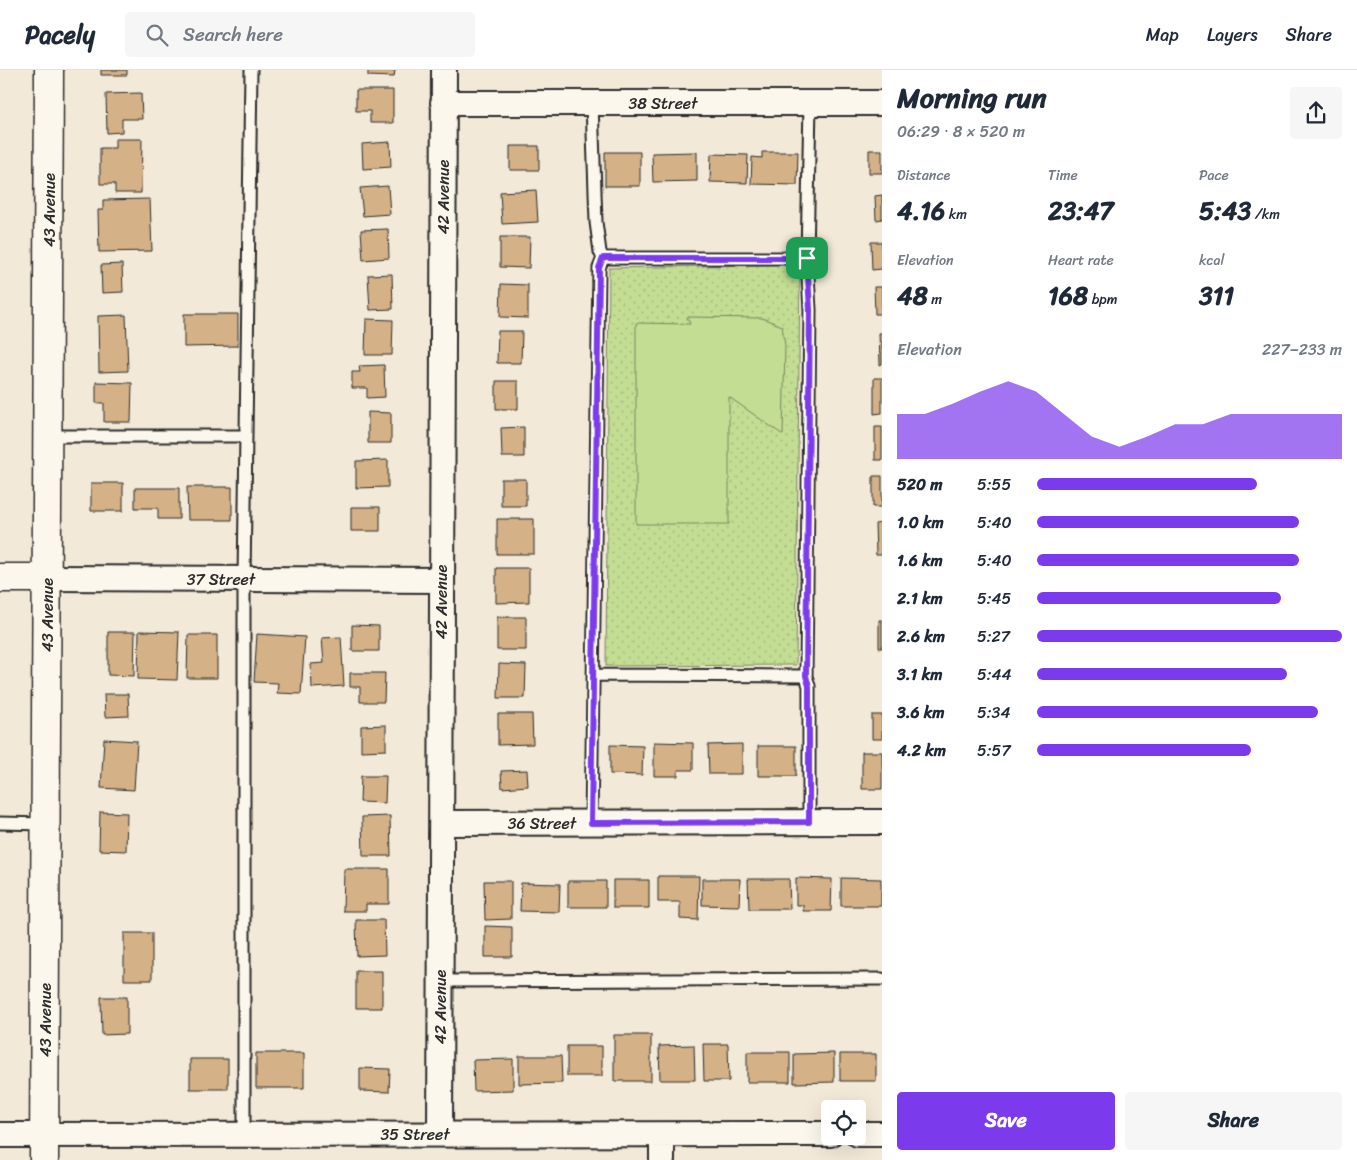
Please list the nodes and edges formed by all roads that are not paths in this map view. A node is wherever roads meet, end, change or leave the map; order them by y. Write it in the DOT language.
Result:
graph roads {
  1 [pos="50,70"];
  2 [pos="251,70"];
  3 [pos="444,70"];
  4 [pos="444,103"];
  5 [pos="592,103"];
  6 [pos="810,103"];
  7 [pos="882,103"];
  8 [pos="603,258"];
  9 [pos="807,258"];
  10 [pos="48,436"];
  11 [pos="246,436"];
  12 [pos="0,578"];
  13 [pos="48,578"];
  14 [pos="244,580"];
  15 [pos="441,580"];
  16 [pos="594,675"];
  17 [pos="806,676"];
  18 [pos="809,822"];
  19 [pos="882,822"];
  20 [pos="442,823"];
  21 [pos="591,823"];
  22 [pos="0,824"];
  23 [pos="46,824"];
  24 [pos="882,979"];
  25 [pos="440,981"];
  26 [pos="440,1134"];
  27 [pos="821,1134"];
  28 [pos="866,1134"];
  29 [pos="882,1134"];
  30 [pos="0,1135"];
  31 [pos="244,1135"];
  32 [pos="662,1135"];
  33 [pos="44,1148"];
  34 [pos="662,1160"];
  1 -- 10 [label="street, 43 Avenue"];
  2 -- 11 [label="lane"];
  3 -- 4 [label="street, 42 Avenue"];
  4 -- 5 [label="street, 38 Street"];
  4 -- 15 [label="street, 42 Avenue"];
  5 -- 6 [label="street, 38 Street"];
  5 -- 8 [label="lane"];
  6 -- 7 [label="street, 38 Street"];
  6 -- 9 [label="lane"];
  8 -- 9 [label="lane"];
  8 -- 16 [label="lane"];
  9 -- 17 [label="lane"];
  10 -- 11 [label="lane"];
  10 -- 13 [label="street, 43 Avenue"];
  11 -- 14 [label="lane"];
  12 -- 13 [label="street, 37 Street"];
  13 -- 14 [label="street, 37 Street"];
  13 -- 23 [label="street, 43 Avenue"];
  14 -- 15 [label="street, 37 Street"];
  14 -- 31 [label="lane"];
  15 -- 20 [label="street, 42 Avenue"];
  16 -- 17 [label="lane"];
  16 -- 21 [label="lane"];
  17 -- 18 [label="lane"];
  18 -- 19 [label="street, 36 Street"];
  18 -- 21 [label="street, 36 Street"];
  20 -- 21 [label="street, 36 Street"];
  20 -- 25 [label="street, 42 Avenue"];
  22 -- 23 [label="lane"];
  23 -- 33 [label="street, 43 Avenue"];
  24 -- 25 [label="lane"];
  25 -- 26 [label="street, 42 Avenue"];
  26 -- 31 [label="street, 35 Street"];
  26 -- 32 [label="street, 35 Street"];
  27 -- 32 [label="street, 35 Street"];
  28 -- 29 [label="street"];
  30 -- 33 [label="street, 35 Street"];
  31 -- 33 [label="street, 35 Street"];
  32 -- 34 [label="street"];
}
